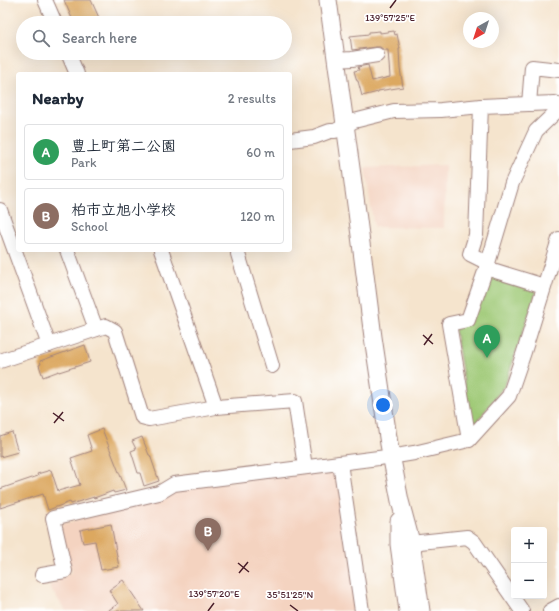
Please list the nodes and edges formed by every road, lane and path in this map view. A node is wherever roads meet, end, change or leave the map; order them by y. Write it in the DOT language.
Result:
graph roads {
  1 [pos="45,0"];
  2 [pos="328,0"];
  3 [pos="52,16"];
  4 [pos="378,55"];
  5 [pos="71,60"];
  6 [pos="336,60"];
  7 [pos="559,70"];
  8 [pos="76,72"];
  9 [pos="529,104"];
  10 [pos="481,106"];
  11 [pos="559,108"];
  12 [pos="345,125"];
  13 [pos="292,140"];
  14 [pos="0,210"];
  15 [pos="559,239"];
  16 [pos="68,252"];
  17 [pos="162,252"];
  18 [pos="238,254"];
  19 [pos="487,266"];
  20 [pos="544,286"];
  21 [pos="96,329"];
  22 [pos="49,345"];
  23 [pos="0,361"];
  24 [pos="272,366"];
  25 [pos="216,407"];
  26 [pos="469,440"];
  27 [pos="392,456"];
  28 [pos="340,463"];
  29 [pos="305,467"];
  30 [pos="405,543"];
  31 [pos="42,575"];
  32 [pos="559,606"];
  33 [pos="362,611"];
  34 [pos="408,611"];
  35 [pos="421,611"];
  36 [pos="522,611"];
  37 [pos="550,611"];
  1 -- 3 [label="street"];
  2 -- 6 [label="street"];
  4 -- 6 [label="street"];
  5 -- 8 [label="street"];
  6 -- 12 [label="street"];
  7 -- 9 [label="street"];
  9 -- 10 [label="street"];
  9 -- 11 [label="street"];
  10 -- 12 [label="street"];
  10 -- 19 [label="street"];
  11 -- 19 [label="street"];
  12 -- 13 [label="street"];
  12 -- 27 [label="street"];
  14 -- 22 [label="street"];
  15 -- 20 [label="street"];
  16 -- 21 [label="street"];
  17 -- 25 [label="street"];
  18 -- 24 [label="street"];
  19 -- 20 [label="street"];
  19 -- 26 [label="street"];
  20 -- 26 [label="street"];
  21 -- 22 [label="street"];
  21 -- 25 [label="street"];
  22 -- 23 [label="street"];
  25 -- 29 [label="street"];
  26 -- 27 [label="street"];
  27 -- 28 [label="street"];
  27 -- 30 [label="street"];
  28 -- 29 [label="street"];
  28 -- 33 [label="street"];
  29 -- 31 [label="street"];
  30 -- 34 [label="street"];
  30 -- 35 [label="street"];
  30 -- 36 [label="street"];
  32 -- 37 [label="street"];
}
